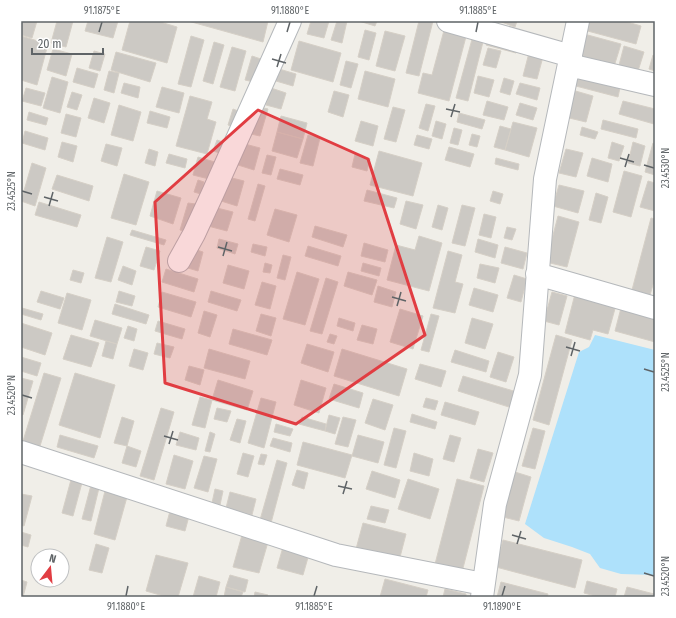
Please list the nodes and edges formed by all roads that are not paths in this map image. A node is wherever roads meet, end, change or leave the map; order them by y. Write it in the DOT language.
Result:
graph roads {
  1 [pos="290,21"];
  2 [pos="448,21"];
  3 [pos="578,21"];
  4 [pos="570,60"];
  5 [pos="655,85"];
  6 [pos="179,261"];
  7 [pos="537,274"];
  8 [pos="655,308"];
  9 [pos="21,452"];
  10 [pos="482,590"];
  1 -- 6 [label="street"];
  2 -- 4 [label="street"];
  3 -- 4 [label="street"];
  4 -- 5 [label="street"];
  4 -- 7 [label="street"];
  7 -- 8 [label="street"];
  7 -- 10 [label="street"];
  9 -- 10 [label="street"];
}
